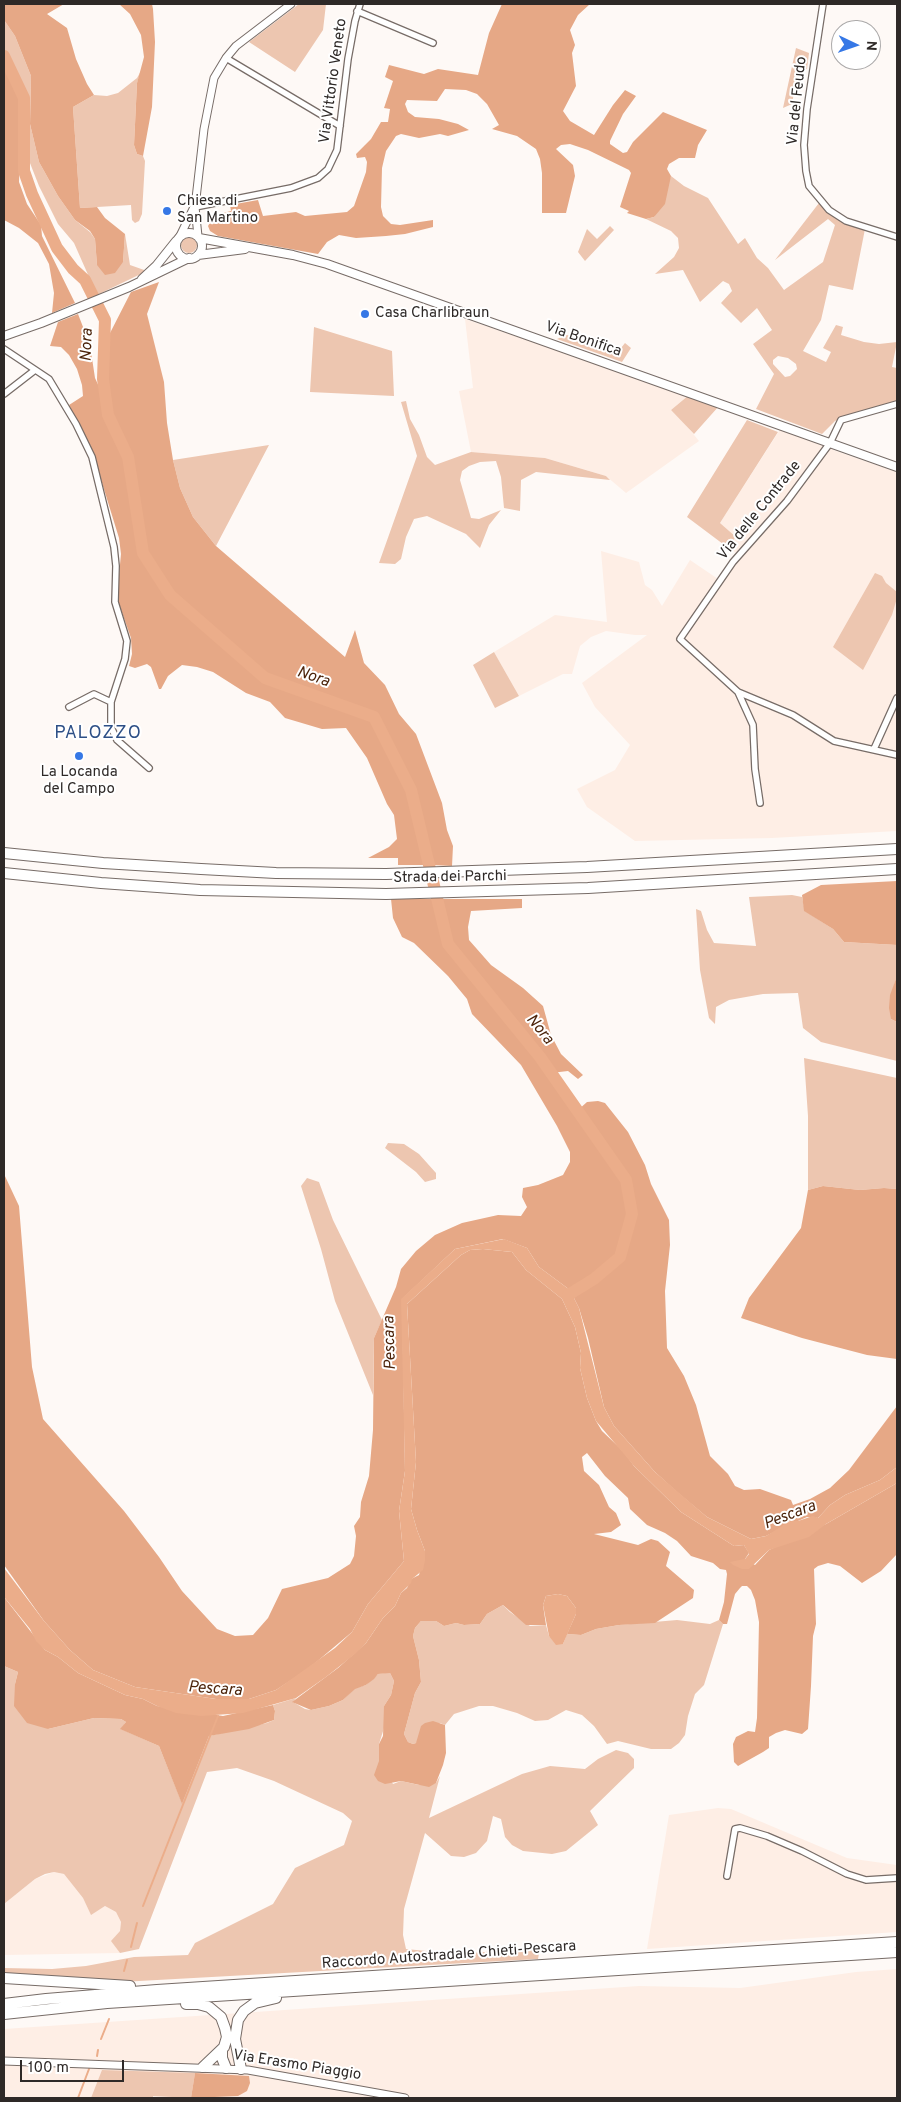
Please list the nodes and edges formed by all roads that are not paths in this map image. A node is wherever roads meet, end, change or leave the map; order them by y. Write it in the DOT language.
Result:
graph roads {
  1 [pos="291,4"];
  2 [pos="360,4"];
  3 [pos="823,4"];
  4 [pos="357,11"];
  5 [pos="433,43"];
  6 [pos="226,58"];
  7 [pos="340,126"];
  8 [pos="195,207"];
  9 [pos="198,237"];
  10 [pos="897,237"];
  11 [pos="179,238"];
  12 [pos="257,248"];
  13 [pos="198,255"];
  14 [pos="188,258"];
  15 [pos="140,281"];
  16 [pos="4,336"];
  17 [pos="4,348"];
  18 [pos="35,370"];
  19 [pos="4,394"];
  20 [pos="897,404"];
  21 [pos="830,443"];
  22 [pos="897,467"];
  23 [pos="738,692"];
  24 [pos="897,698"];
  25 [pos="110,702"];
  26 [pos="69,707"];
  27 [pos="874,749"];
  28 [pos="897,755"];
  29 [pos="149,768"];
  30 [pos="760,803"];
  31 [pos="897,849"];
  32 [pos="4,852"];
  33 [pos="897,869"];
  34 [pos="4,873"];
  35 [pos="727,1876"];
  36 [pos="897,1878"];
  37 [pos="897,1942"];
  38 [pos="897,1952"];
  39 [pos="4,1978"];
  40 [pos="165,1990"];
  41 [pos="314,1990"];
  42 [pos="146,2001"];
  43 [pos="4,2004"];
  44 [pos="4,2014"];
  45 [pos="222,2050"];
  46 [pos="4,2061"];
  47 [pos="203,2068"];
  48 [pos="226,2068"];
  49 [pos="242,2069"];
  50 [pos="405,2098"];
  1 -- 6 [label="street"];
  2 -- 4 [label="street, Via Vittorio Veneto"];
  3 -- 10 [label="street, Via del Feudo"];
  4 -- 5 [label="street"];
  4 -- 7 [label="street, Via Vittorio Veneto"];
  6 -- 7 [label="street"];
  6 -- 8 [label="street"];
  7 -- 8 [label="street, Via Vittorio Veneto"];
  8 -- 9 [label="street"];
  8 -- 11 [label="street"];
  9 -- 11 [label="main road"];
  9 -- 12 [label="main road, Via Bonifica"];
  9 -- 13 [label="main road"];
  11 -- 14 [label="main road"];
  11 -- 15 [label="main road"];
  12 -- 13 [label="main road, Via Bonifica"];
  12 -- 21 [label="main road, Via Bonifica"];
  13 -- 14 [label="main road"];
  14 -- 15 [label="main road"];
  15 -- 16 [label="main road"];
  17 -- 18 [label="street"];
  18 -- 19 [label="street"];
  18 -- 25 [label="street"];
  20 -- 21 [label="street, Via delle Contrade"];
  21 -- 22 [label="main road, Via Bonifica"];
  21 -- 23 [label="street, Via delle Contrade"];
  23 -- 27 [label="street"];
  23 -- 30 [label="street"];
  24 -- 27 [label="street"];
  25 -- 26 [label="street"];
  25 -- 29 [label="street"];
  27 -- 28 [label="street"];
  31 -- 32 [label="highway, Strada dei Parchi"];
  33 -- 34 [label="highway, Strada dei Parchi"];
  35 -- 36 [label="street"];
  37 -- 40 [label="highway, Raccordo Autostradale Chieti-Pescara"];
  38 -- 41 [label="highway, Raccordo Autostradale Chieti-Pescara"];
  39 -- 40 [label="highway"];
  40 -- 43 [label="highway, Raccordo Autostradale Chieti-Pescara"];
  41 -- 42 [label="highway, Raccordo Autostradale Chieti-Pescara"];
  41 -- 49 [label="highway"];
  42 -- 44 [label="highway, Raccordo Autostradale Chieti-Pescara"];
  42 -- 45 [label="highway"];
  45 -- 47 [label="highway"];
  45 -- 48 [label="highway"];
  46 -- 47 [label="street, Via Erasmo Piaggio"];
  47 -- 48 [label="street, Via Erasmo Piaggio"];
  48 -- 49 [label="street, Via Erasmo Piaggio"];
  49 -- 50 [label="street, Via Erasmo Piaggio"];
}
